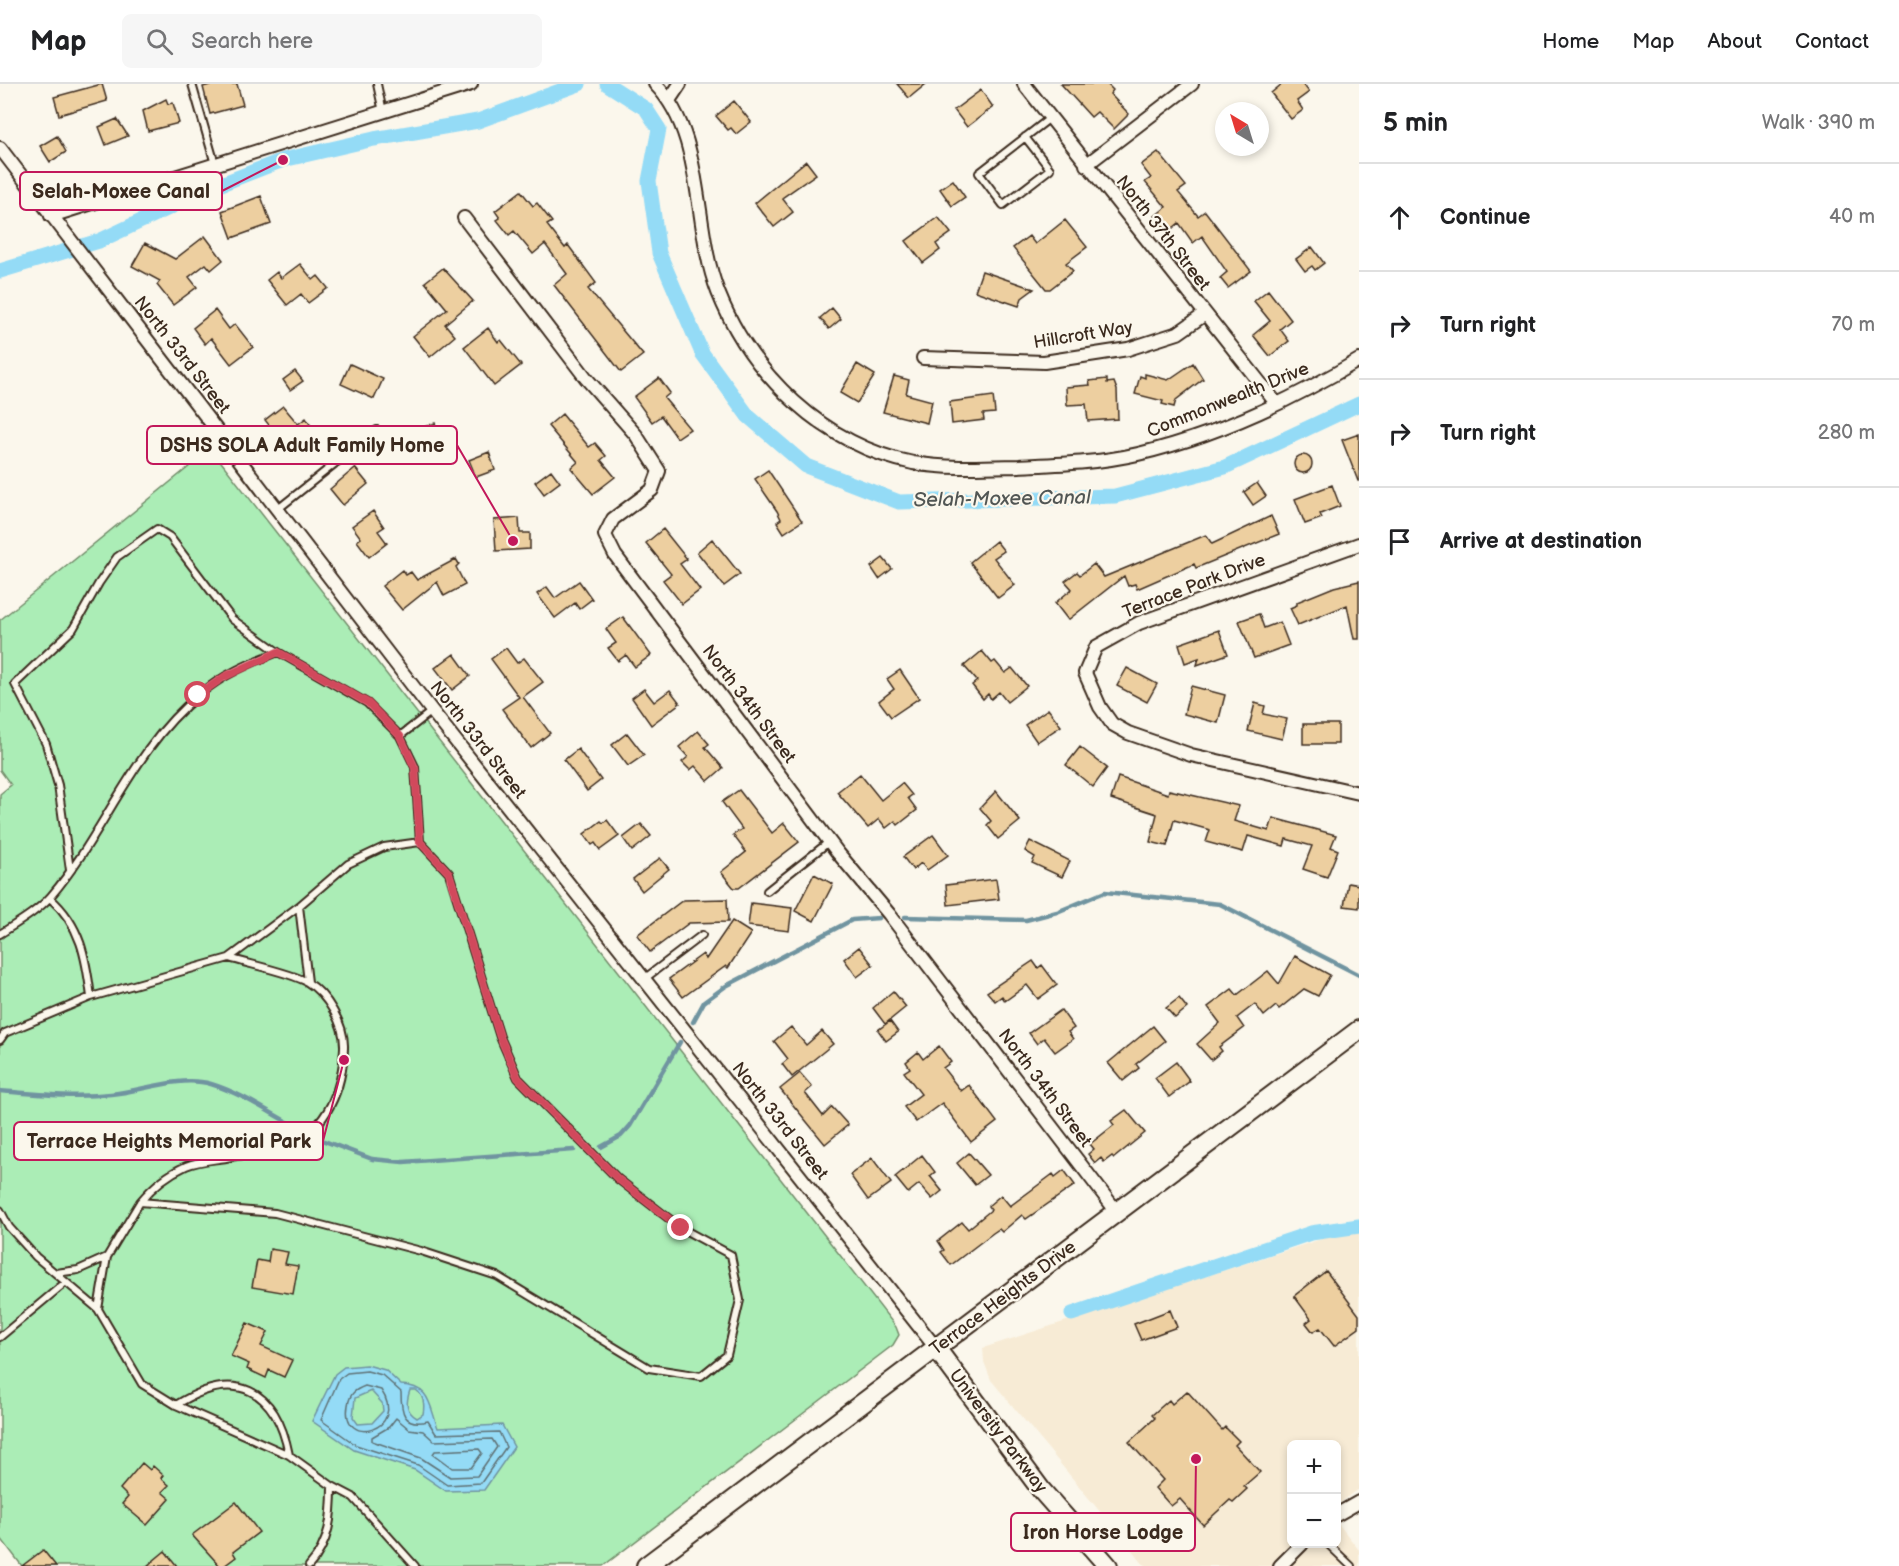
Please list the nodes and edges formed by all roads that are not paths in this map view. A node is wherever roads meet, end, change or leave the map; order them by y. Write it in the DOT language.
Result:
graph roads {
  1 [pos="192,84"];
  2 [pos="377,84"];
  3 [pos="471,84"];
  4 [pos="655,84"];
  5 [pos="680,84"];
  6 [pos="1024,84"];
  7 [pos="1191,84"];
  8 [pos="670,99"];
  9 [pos="383,111"];
  10 [pos="1050,118"];
  11 [pos="1025,136"];
  12 [pos="1,152"];
  13 [pos="215,164"];
  14 [pos="1086,165"];
  15 [pos="51,216"];
  16 [pos="464,218"];
  17 [pos="1205,314"];
  18 [pos="922,358"];
  19 [pos="1359,360"];
  20 [pos="1276,403"];
  21 [pos="377,430"];
  22 [pos="277,510"];
  23 [pos="1359,544"];
  24 [pos="278,652"];
  25 [pos="432,711"];
  26 [pos="400,736"];
  27 [pos="1359,793"];
  28 [pos="830,841"];
  29 [pos="420,842"];
  30 [pos="70,870"];
  31 [pos="767,891"];
  32 [pos="50,898"];
  33 [pos="299,906"];
  34 [pos="0,934"];
  35 [pos="702,936"];
  36 [pos="229,958"];
  37 [pos="644,979"];
  38 [pos="308,982"];
  39 [pos="92,997"];
  40 [pos="1359,1030"];
  41 [pos="0,1040"];
  42 [pos="140,1202"];
  43 [pos="0,1210"];
  44 [pos="1117,1212"];
  45 [pos="107,1257"];
  46 [pos="56,1273"];
  47 [pos="66,1282"];
  48 [pos="98,1309"];
  49 [pos="0,1337"];
  50 [pos="936,1348"];
  51 [pos="176,1406"];
  52 [pos="289,1455"];
  53 [pos="332,1486"];
  54 [pos="1359,1502"];
  55 [pos="1341,1512"];
  56 [pos="1298,1548"];
  57 [pos="1332,1548"];
  58 [pos="1346,1564"];
  59 [pos="309,1566"];
  60 [pos="416,1566"];
  61 [pos="646,1566"];
  62 [pos="1108,1566"];
  63 [pos="1280,1566"];
  1 -- 13 [label="lane"];
  2 -- 9 [label="lane"];
  3 -- 9 [label="street"];
  4 -- 8 [label="street, Commonwealth Drive"];
  5 -- 8 [label="street"];
  6 -- 10 [label="street, North 37th Street"];
  7 -- 14 [label="street"];
  8 -- 20 [label="street, Commonwealth Drive"];
  9 -- 13 [label="street"];
  10 -- 11 [label="lane"];
  10 -- 14 [label="street, North 37th Street"];
  11 -- 11 [label="lane"];
  12 -- 15 [label="street, North 33rd Street"];
  13 -- 15 [label="street"];
  14 -- 17 [label="street, North 37th Street"];
  15 -- 22 [label="street, North 33rd Street"];
  16 -- 28 [label="street, North 34th Street"];
  17 -- 18 [label="street, Hillcroft Way"];
  17 -- 20 [label="street, North 37th Street"];
  19 -- 20 [label="street, Commonwealth Drive"];
  21 -- 22 [label="lane"];
  22 -- 25 [label="street, North 33rd Street"];
  23 -- 27 [label="street, Terrace Park Drive"];
  24 -- 26 [label="lane"];
  24 -- 30 [label="lane"];
  24 -- 30 [label="lane"];
  25 -- 26 [label="lane"];
  25 -- 37 [label="street, North 33rd Street"];
  26 -- 29 [label="lane"];
  28 -- 31 [label="lane"];
  28 -- 44 [label="street, North 34th Street"];
  29 -- 33 [label="lane"];
  29 -- 42 [label="lane"];
  30 -- 32 [label="lane"];
  32 -- 34 [label="lane"];
  32 -- 39 [label="lane"];
  33 -- 36 [label="lane"];
  33 -- 38 [label="lane"];
  35 -- 37 [label="lane"];
  36 -- 38 [label="lane"];
  36 -- 39 [label="lane"];
  37 -- 50 [label="street, North 33rd Street"];
  38 -- 42 [label="lane"];
  39 -- 41 [label="lane"];
  40 -- 44 [label="main road, Terrace Heights Drive"];
  42 -- 45 [label="lane"];
  43 -- 46 [label="lane"];
  44 -- 50 [label="main road, Terrace Heights Drive"];
  45 -- 46 [label="lane"];
  45 -- 48 [label="lane"];
  46 -- 47 [label="lane"];
  47 -- 48 [label="lane"];
  47 -- 49 [label="lane"];
  48 -- 51 [label="lane"];
  50 -- 61 [label="main road, Terrace Heights Drive"];
  50 -- 62 [label="main road, University Parkway"];
  51 -- 52 [label="lane"];
  51 -- 52 [label="lane"];
  52 -- 53 [label="lane"];
  53 -- 59 [label="lane"];
  53 -- 60 [label="lane"];
  54 -- 55 [label="street"];
  56 -- 63 [label="street"];
  57 -- 58 [label="lane"];
}
